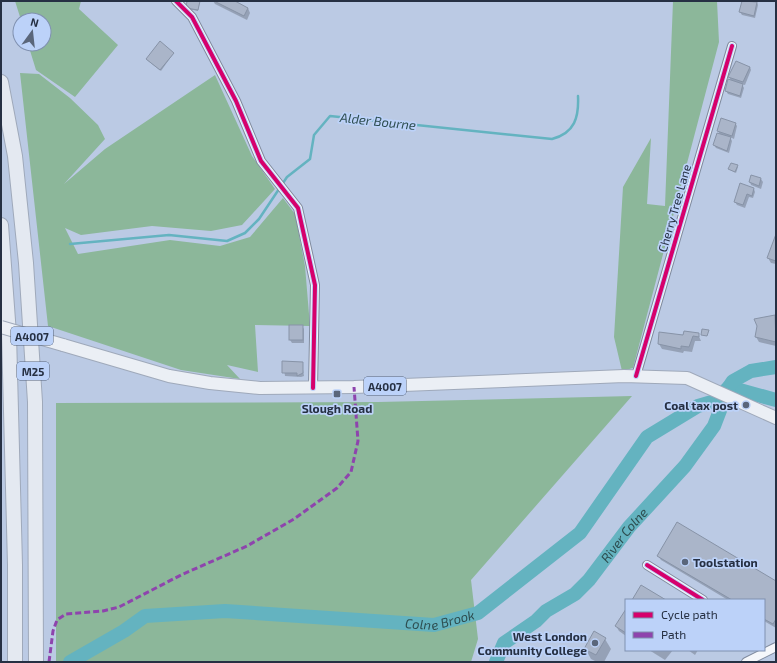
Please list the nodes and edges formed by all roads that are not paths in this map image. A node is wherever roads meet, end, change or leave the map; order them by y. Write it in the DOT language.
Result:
graph roads {
  1 [pos="176,1"];
  2 [pos="732,46"];
  3 [pos="1,82"];
  4 [pos="1,225"];
  5 [pos="1,327"];
  6 [pos="636,376"];
  7 [pos="313,388"];
  8 [pos="776,418"];
  9 [pos="647,565"];
  10 [pos="701,599"];
  11 [pos="773,649"];
  12 [pos="15,662"];
  13 [pos="36,662"];
  14 [pos="746,662"];
  1 -- 7 [label="street"];
  2 -- 6 [label="street, Cherry Tree Lane"];
  3 -- 13 [label="highway, M25"];
  4 -- 12 [label="highway, M25"];
  5 -- 7 [label="main road, A4007, bridge"];
  6 -- 7 [label="main road, A4007"];
  6 -- 8 [label="main road, A4007"];
  9 -- 10 [label="street"];
  11 -- 14 [label="street"];
}
